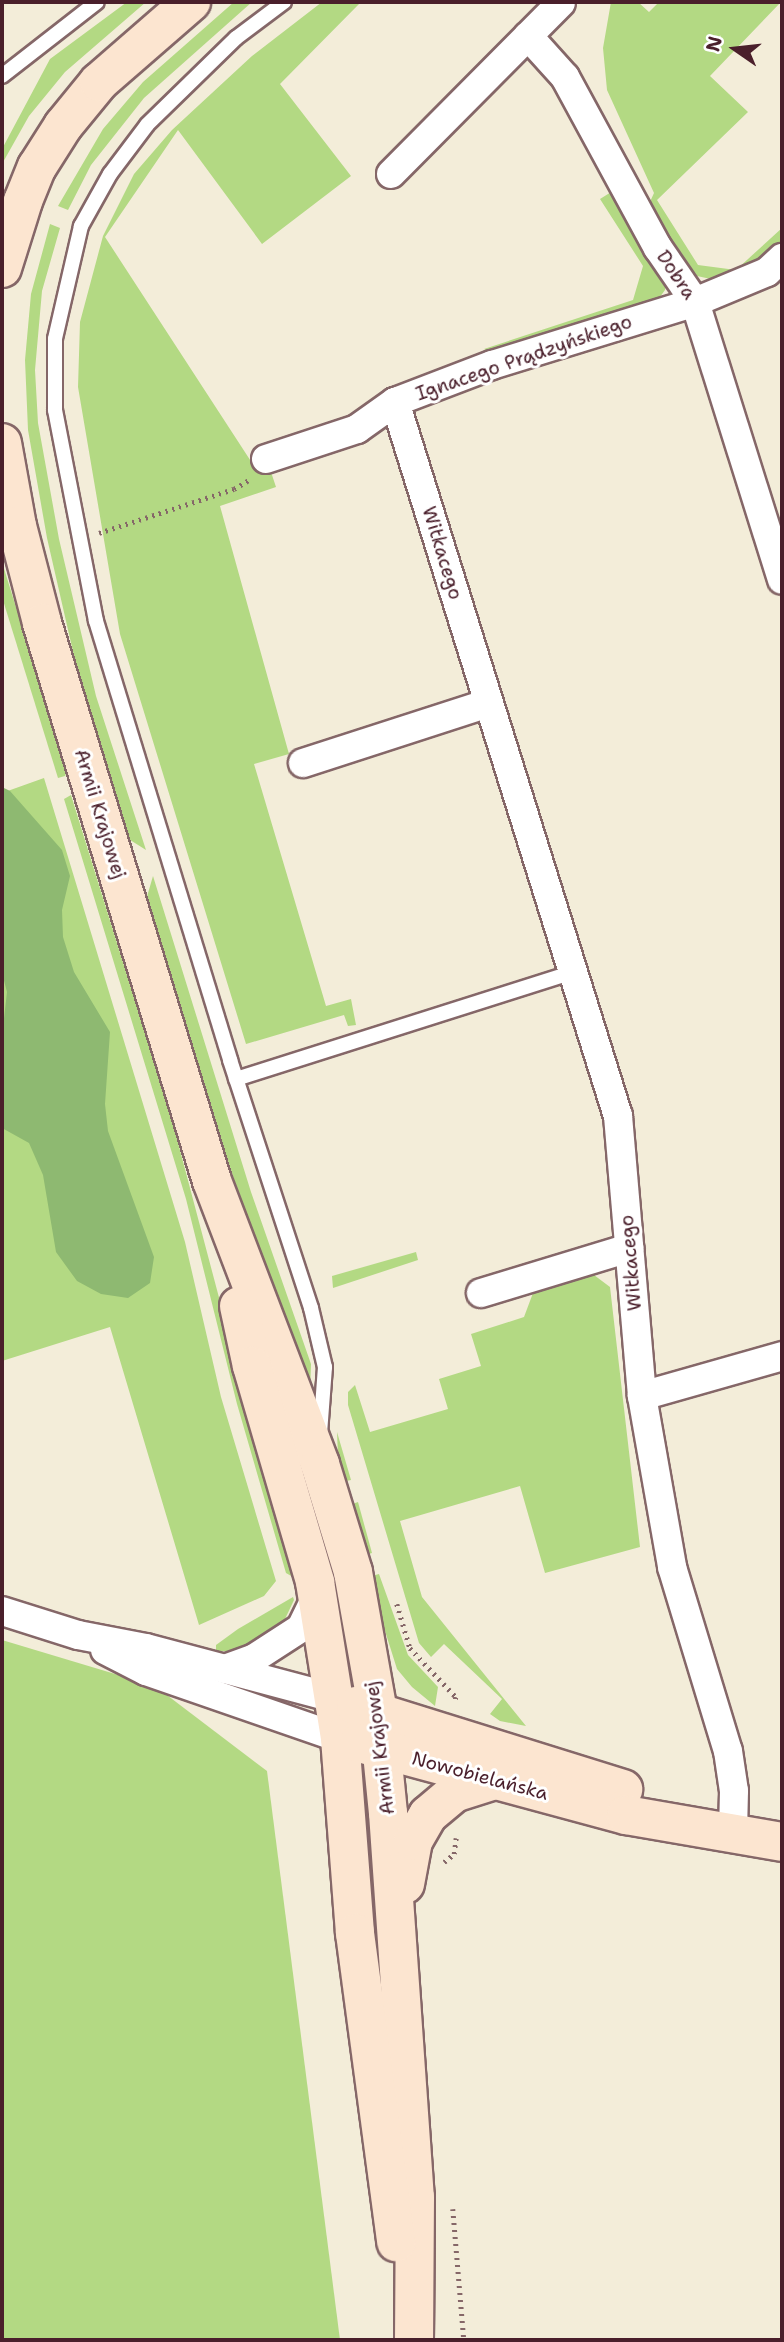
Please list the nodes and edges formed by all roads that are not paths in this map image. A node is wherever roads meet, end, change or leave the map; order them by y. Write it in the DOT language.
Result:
graph roads {
  1 [pos="97,2"];
  2 [pos="191,2"];
  3 [pos="284,2"];
  4 [pos="561,3"];
  5 [pos="528,36"];
  6 [pos="2,76"];
  7 [pos="391,174"];
  8 [pos="782,258"];
  9 [pos="2,267"];
  10 [pos="695,302"];
  11 [pos="395,402"];
  12 [pos="2,443"];
  13 [pos="272,457"];
  14 [pos="782,580"];
  15 [pos="489,703"];
  16 [pos="303,763"];
  17 [pos="573,972"];
  18 [pos="236,1079"];
  19 [pos="212,1181"];
  20 [pos="629,1248"];
  21 [pos="481,1293"];
  22 [pos="782,1356"];
  23 [pos="642,1396"];
  24 [pos="320,1464"];
  25 [pos="317,1595"];
  26 [pos="2,1611"];
  27 [pos="78,1635"];
  28 [pos="225,1669"];
  29 [pos="334,1698"];
  30 [pos="378,1713"];
  31 [pos="340,1738"];
  32 [pos="382,1751"];
  33 [pos="495,1780"];
  34 [pos="733,1831"];
  35 [pos="782,1842"];
  36 [pos="396,1931"];
  37 [pos="414,2340"];
  1 -- 6 [label="lane"];
  2 -- 9 [label="street"];
  3 -- 18 [label="lane"];
  4 -- 5 [label="street"];
  5 -- 7 [label="street"];
  5 -- 10 [label="street, Dobra"];
  8 -- 10 [label="street, Ignacego Prądzyńskiego"];
  10 -- 11 [label="street, Ignacego Prądzyńskiego"];
  10 -- 14 [label="street, Dobra"];
  11 -- 13 [label="street, Ignacego Prądzyńskiego"];
  11 -- 15 [label="street, Witkacego"];
  12 -- 19 [label="street, Armii Krajowej"];
  15 -- 16 [label="street"];
  15 -- 17 [label="street, Witkacego"];
  17 -- 18 [label="lane"];
  17 -- 20 [label="street, Witkacego"];
  18 -- 24 [label="lane"];
  19 -- 24 [label="street, Armii Krajowej"];
  19 -- 25 [label="street, Armii Krajowej"];
  20 -- 21 [label="street"];
  20 -- 23 [label="street, Witkacego"];
  22 -- 23 [label="street"];
  23 -- 34 [label="street, Witkacego"];
  24 -- 30 [label="street, Armii Krajowej"];
  25 -- 28 [label="street"];
  25 -- 29 [label="street, Armii Krajowej"];
  26 -- 27 [label="street, Nowobielańska"];
  27 -- 28 [label="street, Nowobielańska"];
  27 -- 31 [label="street, Nowobielańska"];
  28 -- 29 [label="street, Nowobielańska"];
  29 -- 30 [label="street, Nowobielańska"];
  29 -- 31 [label="street, Armii Krajowej"];
  30 -- 32 [label="street, Armii Krajowej"];
  30 -- 34 [label="street, Nowobielańska"];
  31 -- 32 [label="street, Nowobielańska"];
  31 -- 37 [label="street, Armii Krajowej"];
  32 -- 33 [label="street, Nowobielańska"];
  32 -- 36 [label="street, Armii Krajowej"];
  33 -- 34 [label="street, Nowobielańska"];
  33 -- 36 [label="street"];
  34 -- 35 [label="street, Nowobielańska"];
  36 -- 37 [label="street, Armii Krajowej"];
}
